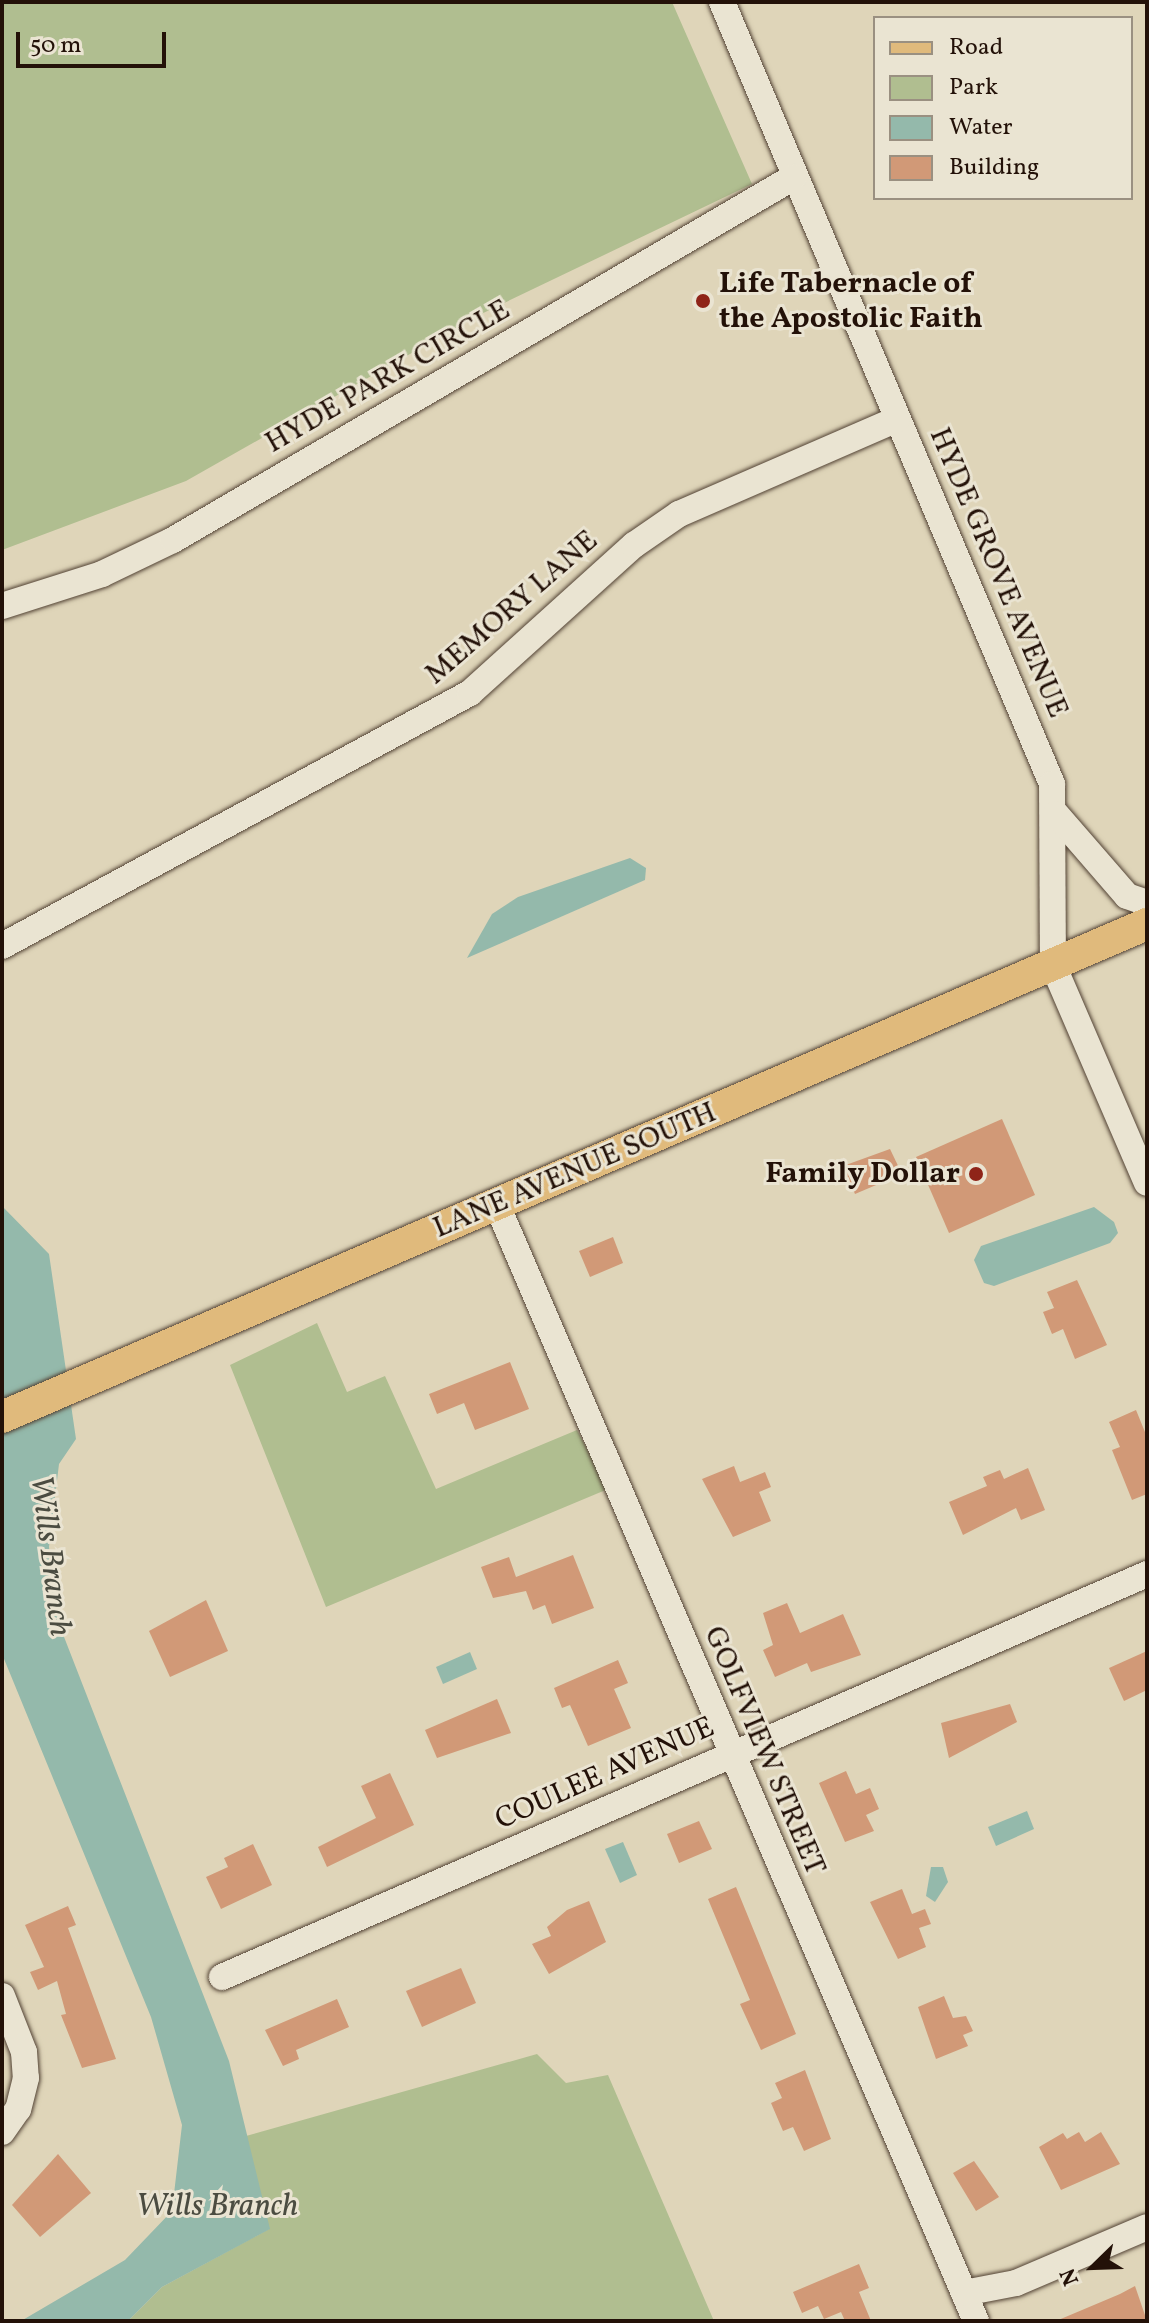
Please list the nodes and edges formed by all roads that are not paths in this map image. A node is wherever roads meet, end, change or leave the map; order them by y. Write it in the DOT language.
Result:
graph roads {
  1 [pos="722,2"];
  2 [pos="794,177"];
  3 [pos="897,419"];
  4 [pos="2,606"];
  5 [pos="1056,814"];
  6 [pos="1147,903"];
  7 [pos="1147,924"];
  8 [pos="2,946"];
  9 [pos="1053,965"];
  10 [pos="1147,1183"];
  11 [pos="497,1205"];
  12 [pos="2,1417"];
  13 [pos="1147,1574"];
  14 [pos="730,1754"];
  15 [pos="222,1977"];
  16 [pos="2,1996"];
  17 [pos="2,2132"];
  18 [pos="1147,2227"];
  19 [pos="964,2293"];
  20 [pos="976,2321"];
  1 -- 2 [label="street, HYDE GROVE AVENUE"];
  2 -- 3 [label="street, HYDE GROVE AVENUE"];
  2 -- 4 [label="street, HYDE PARK CIRCLE"];
  3 -- 5 [label="street, HYDE GROVE AVENUE"];
  3 -- 8 [label="street, MEMORY LANE"];
  5 -- 6 [label="street"];
  5 -- 9 [label="street, HYDE GROVE AVENUE"];
  7 -- 9 [label="main road, LANE AVENUE SOUTH"];
  9 -- 10 [label="street, HYDE GROVE AVENUE"];
  9 -- 11 [label="main road, LANE AVENUE SOUTH"];
  11 -- 12 [label="main road, LANE AVENUE SOUTH"];
  11 -- 14 [label="street, GOLFVIEW STREET"];
  13 -- 14 [label="street, COULEE AVENUE"];
  14 -- 15 [label="street, COULEE AVENUE"];
  14 -- 19 [label="street, GOLFVIEW STREET"];
  16 -- 17 [label="street"];
  18 -- 19 [label="street"];
  19 -- 20 [label="street, GOLFVIEW STREET"];
}
